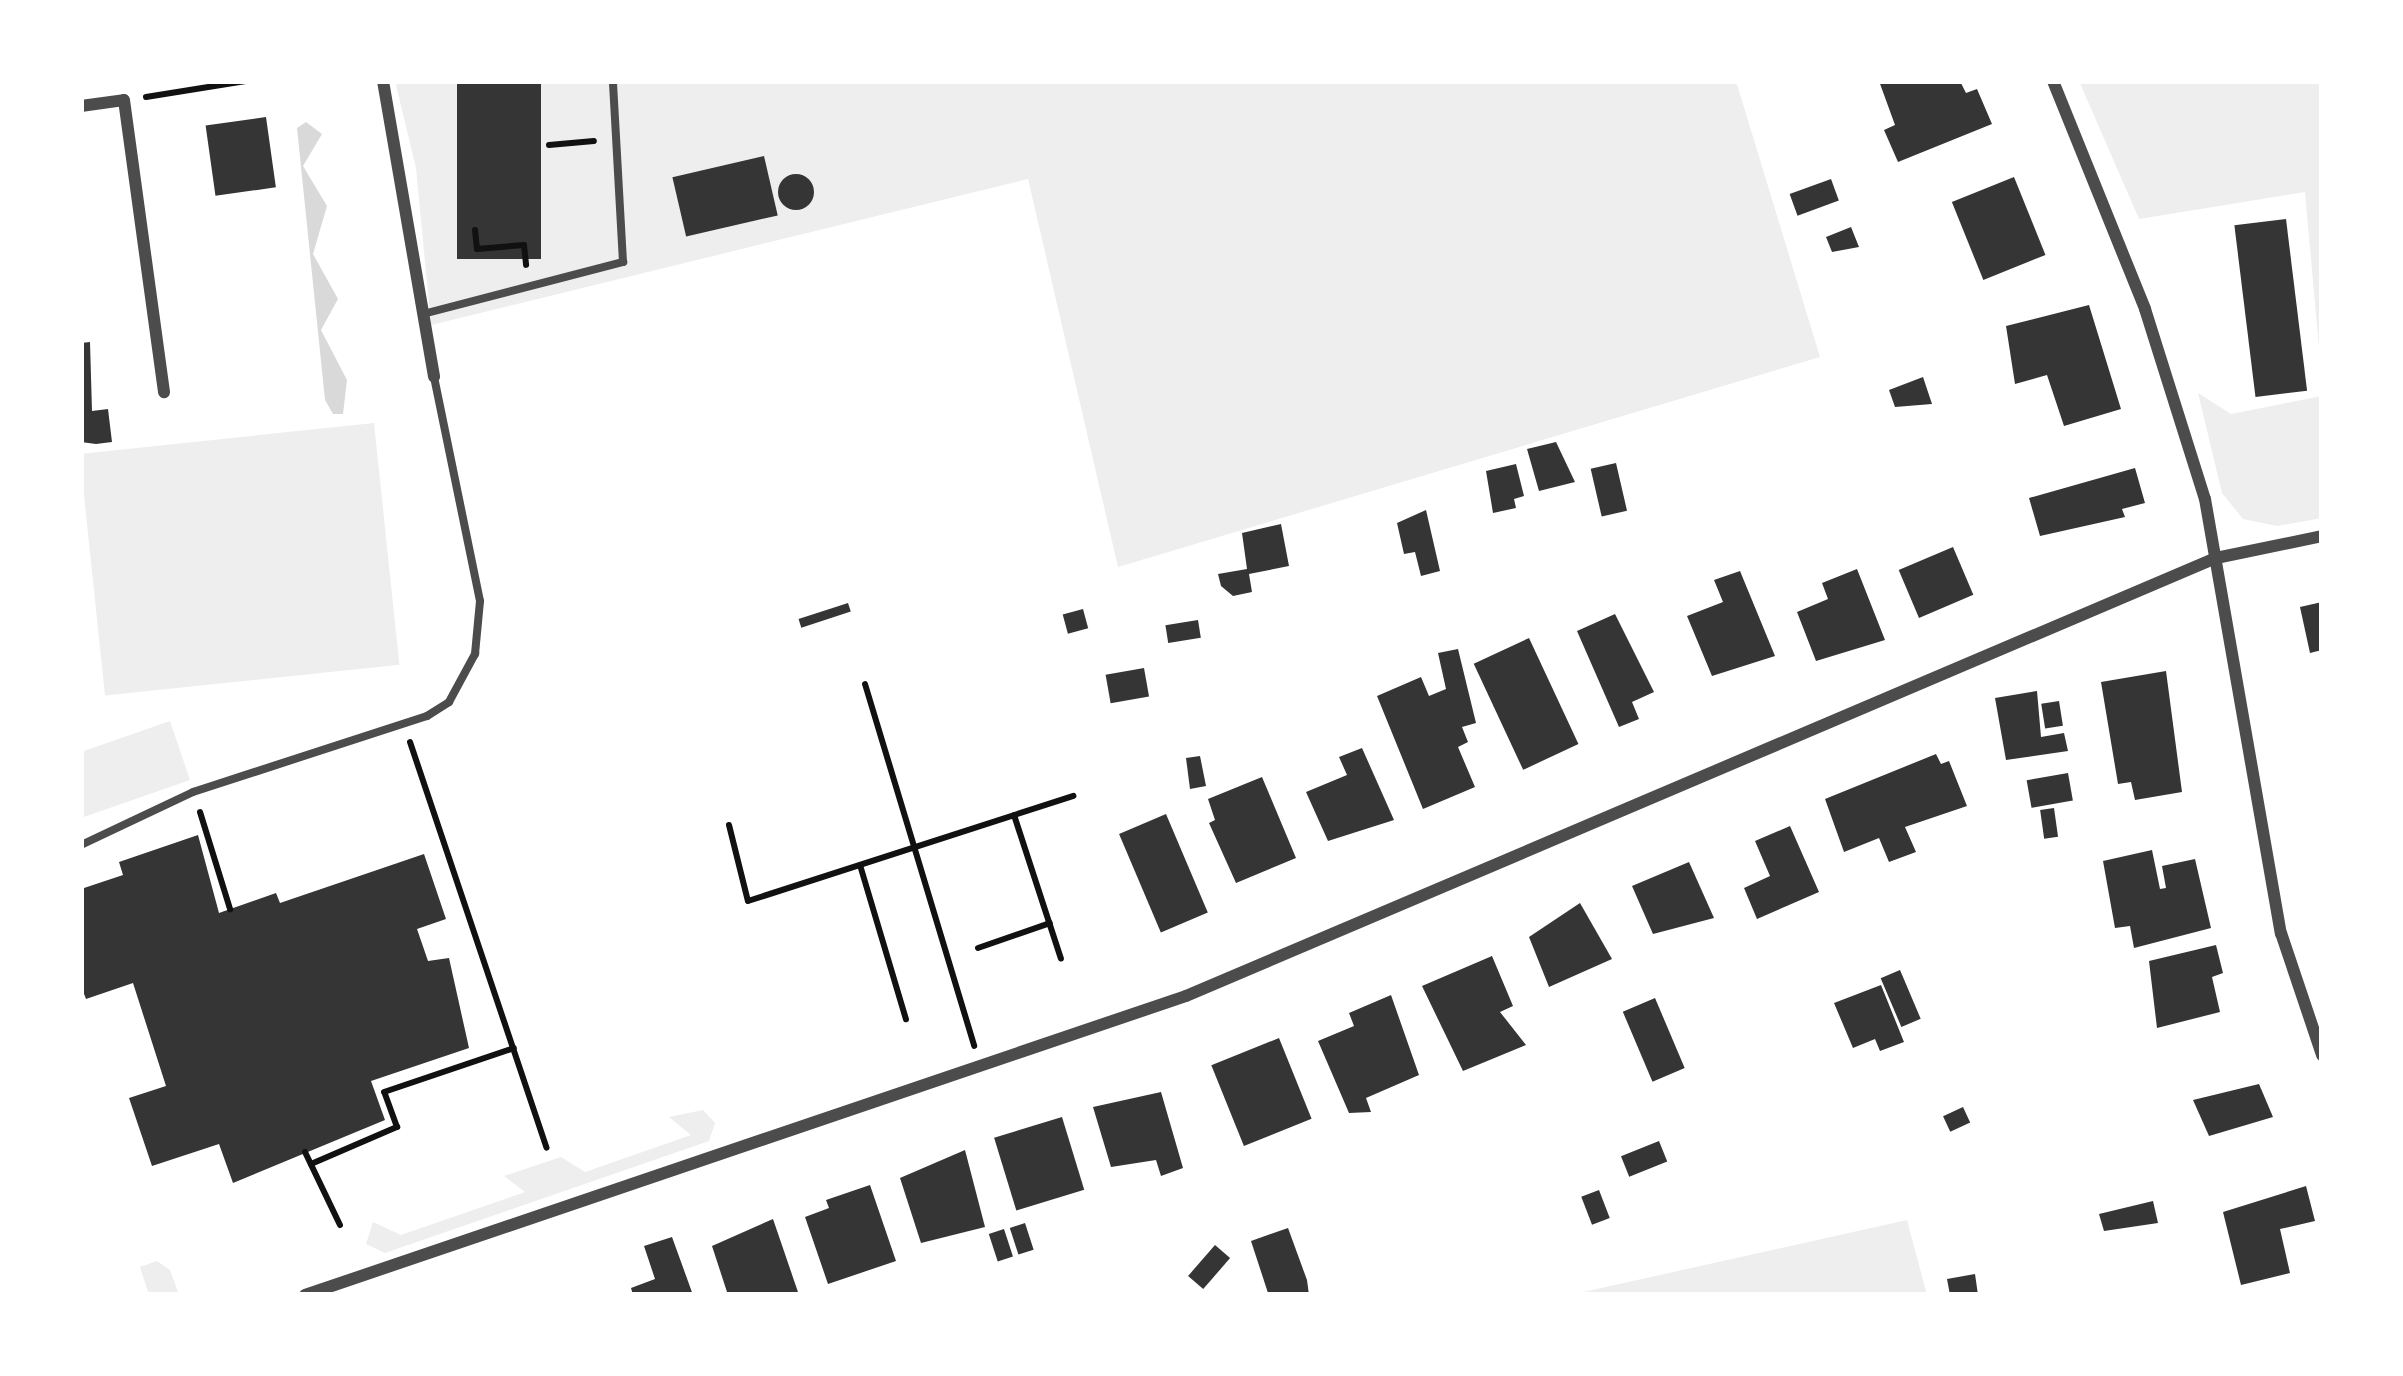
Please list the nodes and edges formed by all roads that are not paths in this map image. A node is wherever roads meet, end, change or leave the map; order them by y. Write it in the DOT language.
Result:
graph roads {
  1 [pos="383,81"];
  2 [pos="613,81"];
  3 [pos="2053,81"];
  4 [pos="81,106"];
  5 [pos="422,314"];
  6 [pos="434,377"];
  7 [pos="164,392"];
  8 [pos="2322,536"];
  9 [pos="2216,558"];
  10 [pos="81,844"];
  11 [pos="2322,1055"];
  12 [pos="305,1295"];
  1 -- 5 [label="street"];
  2 -- 5 [label="lane"];
  3 -- 9 [label="street"];
  4 -- 7 [label="street"];
  5 -- 6 [label="street"];
  6 -- 10 [label="lane"];
  8 -- 9 [label="street"];
  9 -- 11 [label="street"];
  9 -- 12 [label="street"];
}
